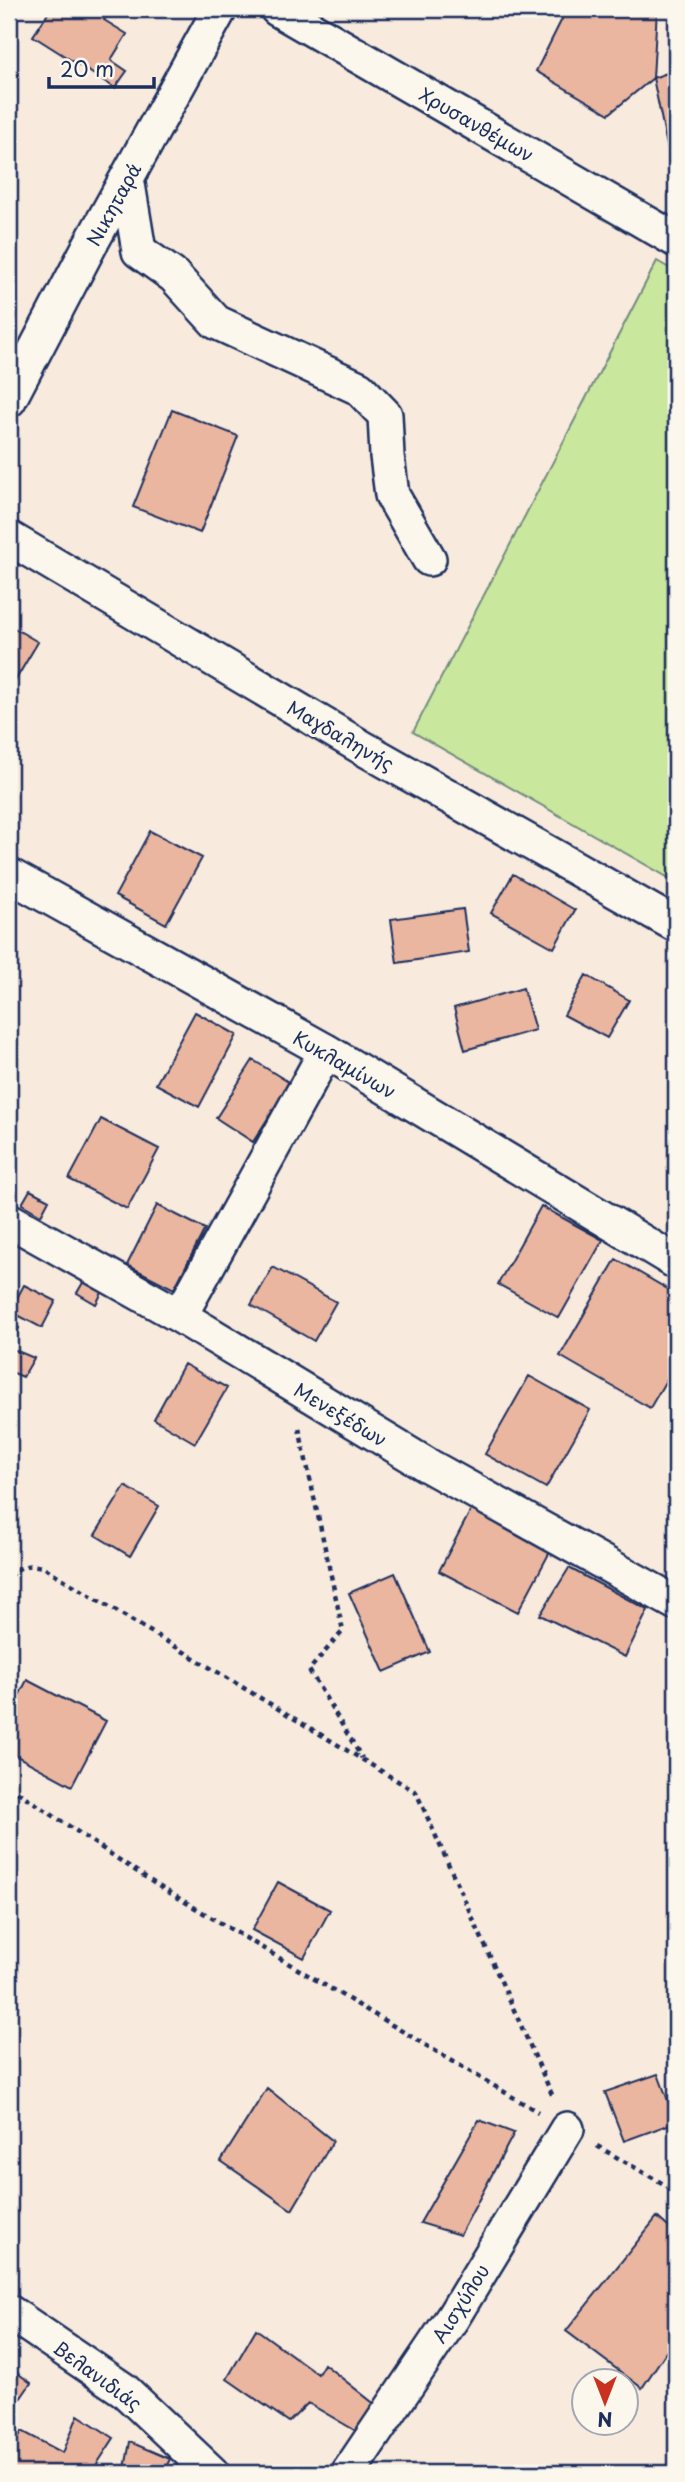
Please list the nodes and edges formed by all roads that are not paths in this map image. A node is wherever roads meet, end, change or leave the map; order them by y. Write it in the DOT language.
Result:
graph roads {
  1 [pos="220,9"];
  2 [pos="277,9"];
  3 [pos="127,178"];
  4 [pos="676,240"];
  5 [pos="9,400"];
  6 [pos="9,538"];
  7 [pos="429,558"];
  8 [pos="9,875"];
  9 [pos="676,925"];
  10 [pos="326,1051"];
  11 [pos="9,1220"];
  12 [pos="676,1262"];
  13 [pos="180,1316"];
  14 [pos="676,1603"];
  15 [pos="567,2129"];
  16 [pos="9,2312"];
  17 [pos="212,2473"];
  18 [pos="348,2473"];
  1 -- 3 [label="street, Νικηταρά"];
  2 -- 4 [label="street, Χρυσανθέμων"];
  3 -- 5 [label="street, Νικηταρά"];
  3 -- 7 [label="street"];
  6 -- 9 [label="street, Μαγδαληνής"];
  8 -- 10 [label="street, Κυκλαμίνων"];
  10 -- 12 [label="street, Κυκλαμίνων"];
  10 -- 13 [label="street"];
  11 -- 13 [label="street, Μενεξέδων"];
  13 -- 14 [label="street, Μενεξέδων"];
  15 -- 18 [label="street, Αισχύλου"];
  16 -- 17 [label="street, Βελανιδιάς"];
}
